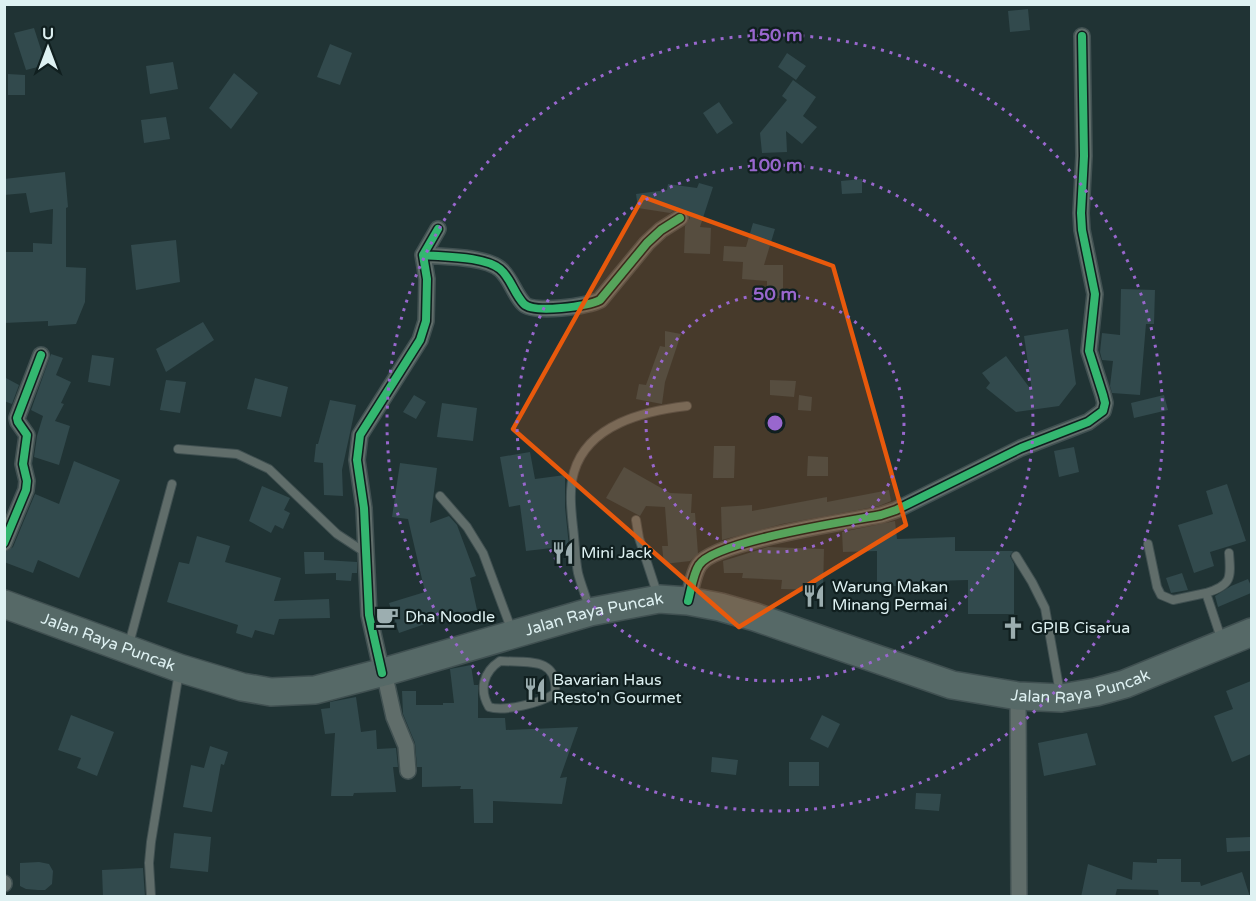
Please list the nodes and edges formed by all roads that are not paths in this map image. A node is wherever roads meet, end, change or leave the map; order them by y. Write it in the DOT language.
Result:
graph roads {
  1 [pos="1082,36"];
  2 [pos="680,218"];
  3 [pos="438,229"];
  4 [pos="423,255"];
  5 [pos="41,355"];
  6 [pos="687,406"];
  7 [pos="178,449"];
  8 [pos="172,484"];
  9 [pos="440,496"];
  10 [pos="636,520"];
  11 [pos="4,543"];
  12 [pos="1148,544"];
  13 [pos="366,553"];
  14 [pos="1229,553"];
  15 [pos="1016,556"];
  16 [pos="1206,593"];
  17 [pos="659,599"];
  18 [pos="688,601"];
  19 [pos="4,604"];
  20 [pos="590,612"];
  21 [pos="1251,632"];
  22 [pos="1223,645"];
  23 [pos="128,648"];
  24 [pos="500,648"];
  25 [pos="179,668"];
  26 [pos="383,673"];
  27 [pos="1018,696"];
  28 [pos="1061,698"];
  29 [pos="408,771"];
  30 [pos="151,897"];
  31 [pos="1019,897"];
  1 -- 18 [label="street"];
  2 -- 4 [label="street"];
  3 -- 4 [label="street"];
  4 -- 13 [label="street"];
  5 -- 11 [label="street"];
  6 -- 20 [label="lane"];
  7 -- 13 [label="lane"];
  8 -- 23 [label="lane"];
  9 -- 24 [label="lane"];
  10 -- 17 [label="lane"];
  12 -- 16 [label="lane"];
  13 -- 26 [label="street"];
  14 -- 16 [label="lane"];
  15 -- 28 [label="lane"];
  16 -- 22 [label="lane"];
  17 -- 18 [label="highway, Jalan Raya Puncak"];
  17 -- 20 [label="highway, Jalan Raya Puncak"];
  18 -- 27 [label="highway, Jalan Raya Puncak"];
  19 -- 23 [label="highway, Jalan Raya Puncak"];
  20 -- 24 [label="highway, Jalan Raya Puncak"];
  21 -- 22 [label="highway, Jalan Raya Puncak"];
  22 -- 28 [label="highway, Jalan Raya Puncak"];
  23 -- 25 [label="highway, Jalan Raya Puncak"];
  24 -- 24 [label="lane"];
  24 -- 26 [label="highway, Jalan Raya Puncak"];
  25 -- 26 [label="highway, Jalan Raya Puncak"];
  25 -- 30 [label="lane"];
  26 -- 29 [label="street"];
  27 -- 28 [label="highway, Jalan Raya Puncak"];
  27 -- 31 [label="street"];
}
